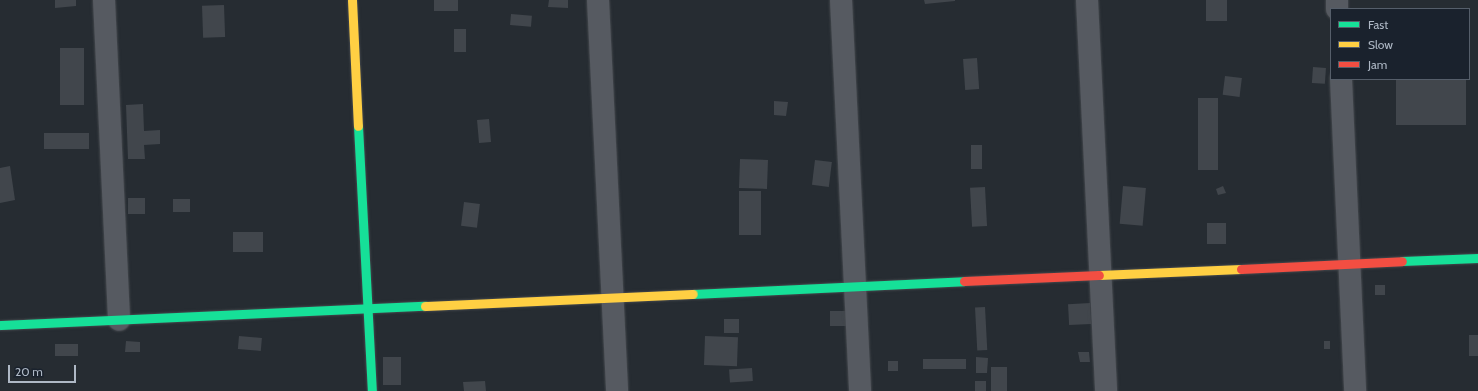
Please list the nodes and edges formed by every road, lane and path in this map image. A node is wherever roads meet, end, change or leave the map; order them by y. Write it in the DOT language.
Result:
graph roads {
  1 [pos="104,0"];
  2 [pos="352,0"];
  3 [pos="598,0"];
  4 [pos="841,0"];
  5 [pos="1087,0"];
  6 [pos="1341,80"];
  7 [pos="1478,258"];
  8 [pos="1350,264"];
  9 [pos="1100,275"];
  10 [pos="855,286"];
  11 [pos="612,298"];
  12 [pos="368,309"];
  13 [pos="119,320"];
  14 [pos="0,325"];
  15 [pos="372,391"];
  16 [pos="617,391"];
  17 [pos="860,391"];
  18 [pos="1106,391"];
  19 [pos="1356,391"];
  1 -- 13 [label="street"];
  2 -- 12 [label="street"];
  3 -- 11 [label="street"];
  4 -- 10 [label="street"];
  5 -- 9 [label="street"];
  6 -- 8 [label="street"];
  7 -- 8 [label="street"];
  8 -- 9 [label="street"];
  8 -- 19 [label="street"];
  9 -- 10 [label="street"];
  9 -- 18 [label="street"];
  10 -- 11 [label="street"];
  10 -- 17 [label="street"];
  11 -- 12 [label="street"];
  11 -- 16 [label="street"];
  12 -- 13 [label="street"];
  12 -- 15 [label="street"];
  13 -- 14 [label="street"];
}
